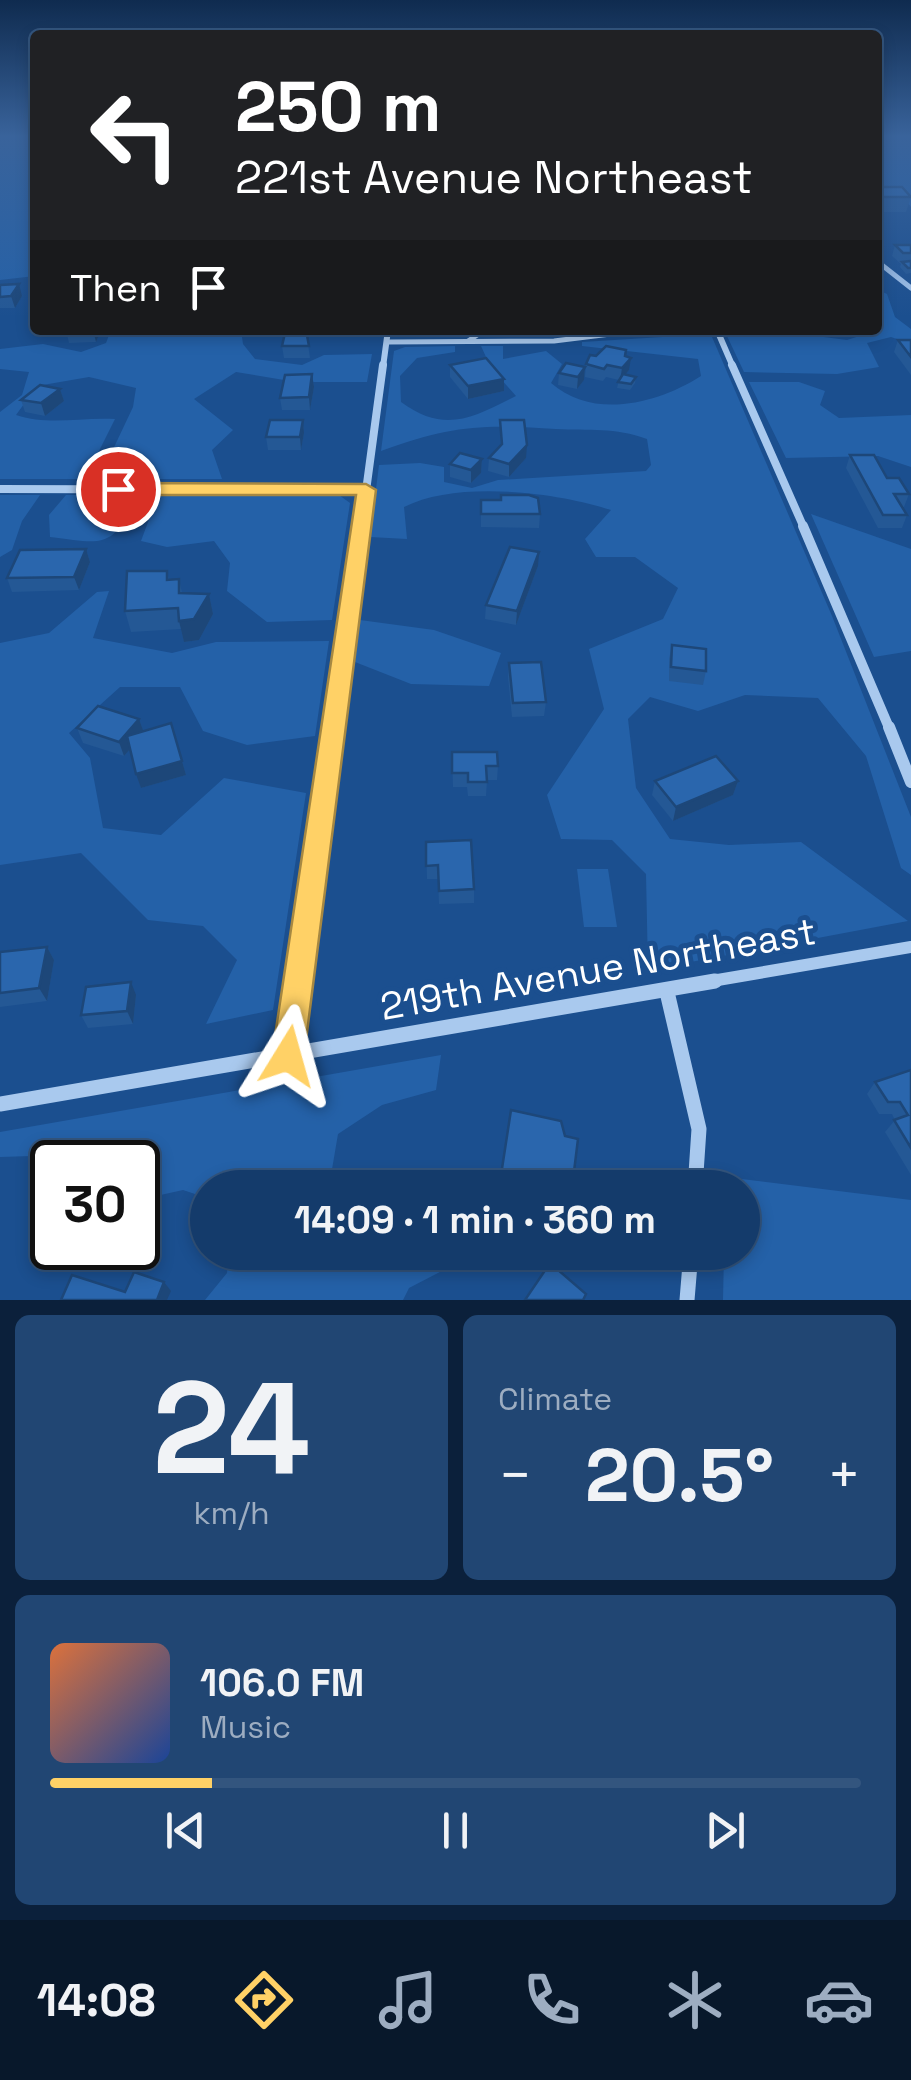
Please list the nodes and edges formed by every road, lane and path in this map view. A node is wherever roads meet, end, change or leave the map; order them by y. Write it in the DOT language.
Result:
graph roads {
  1 [pos="882,265"];
  2 [pos="911,288"];
  3 [pos="439,335"];
  4 [pos="477,335"];
  5 [pos="603,335"];
  6 [pos="718,335"];
  7 [pos="387,336"];
  8 [pos="438,342"];
  9 [pos="466,342"];
  10 [pos="0,489"];
  11 [pos="366,490"];
  12 [pos="911,782"];
  13 [pos="911,946"];
  14 [pos="668,992"];
  15 [pos="288,1056"];
  16 [pos="0,1104"];
  17 [pos="697,1170"];
  18 [pos="689,1270"];
  19 [pos="687,1300"];
  1 -- 2 [label="lane"];
  3 -- 8 [label="lane"];
  4 -- 9 [label="lane"];
  5 -- 9 [label="lane"];
  6 -- 12 [label="street"];
  7 -- 8 [label="lane"];
  7 -- 11 [label="street"];
  8 -- 9 [label="lane"];
  10 -- 11 [label="street"];
  11 -- 15 [label="street"];
  13 -- 14 [label="street, 219th Avenue Northeast"];
  14 -- 15 [label="street, 219th Avenue Northeast"];
  14 -- 17 [label="street"];
  15 -- 16 [label="street, 219th Avenue Northeast"];
  18 -- 19 [label="street"];
}
